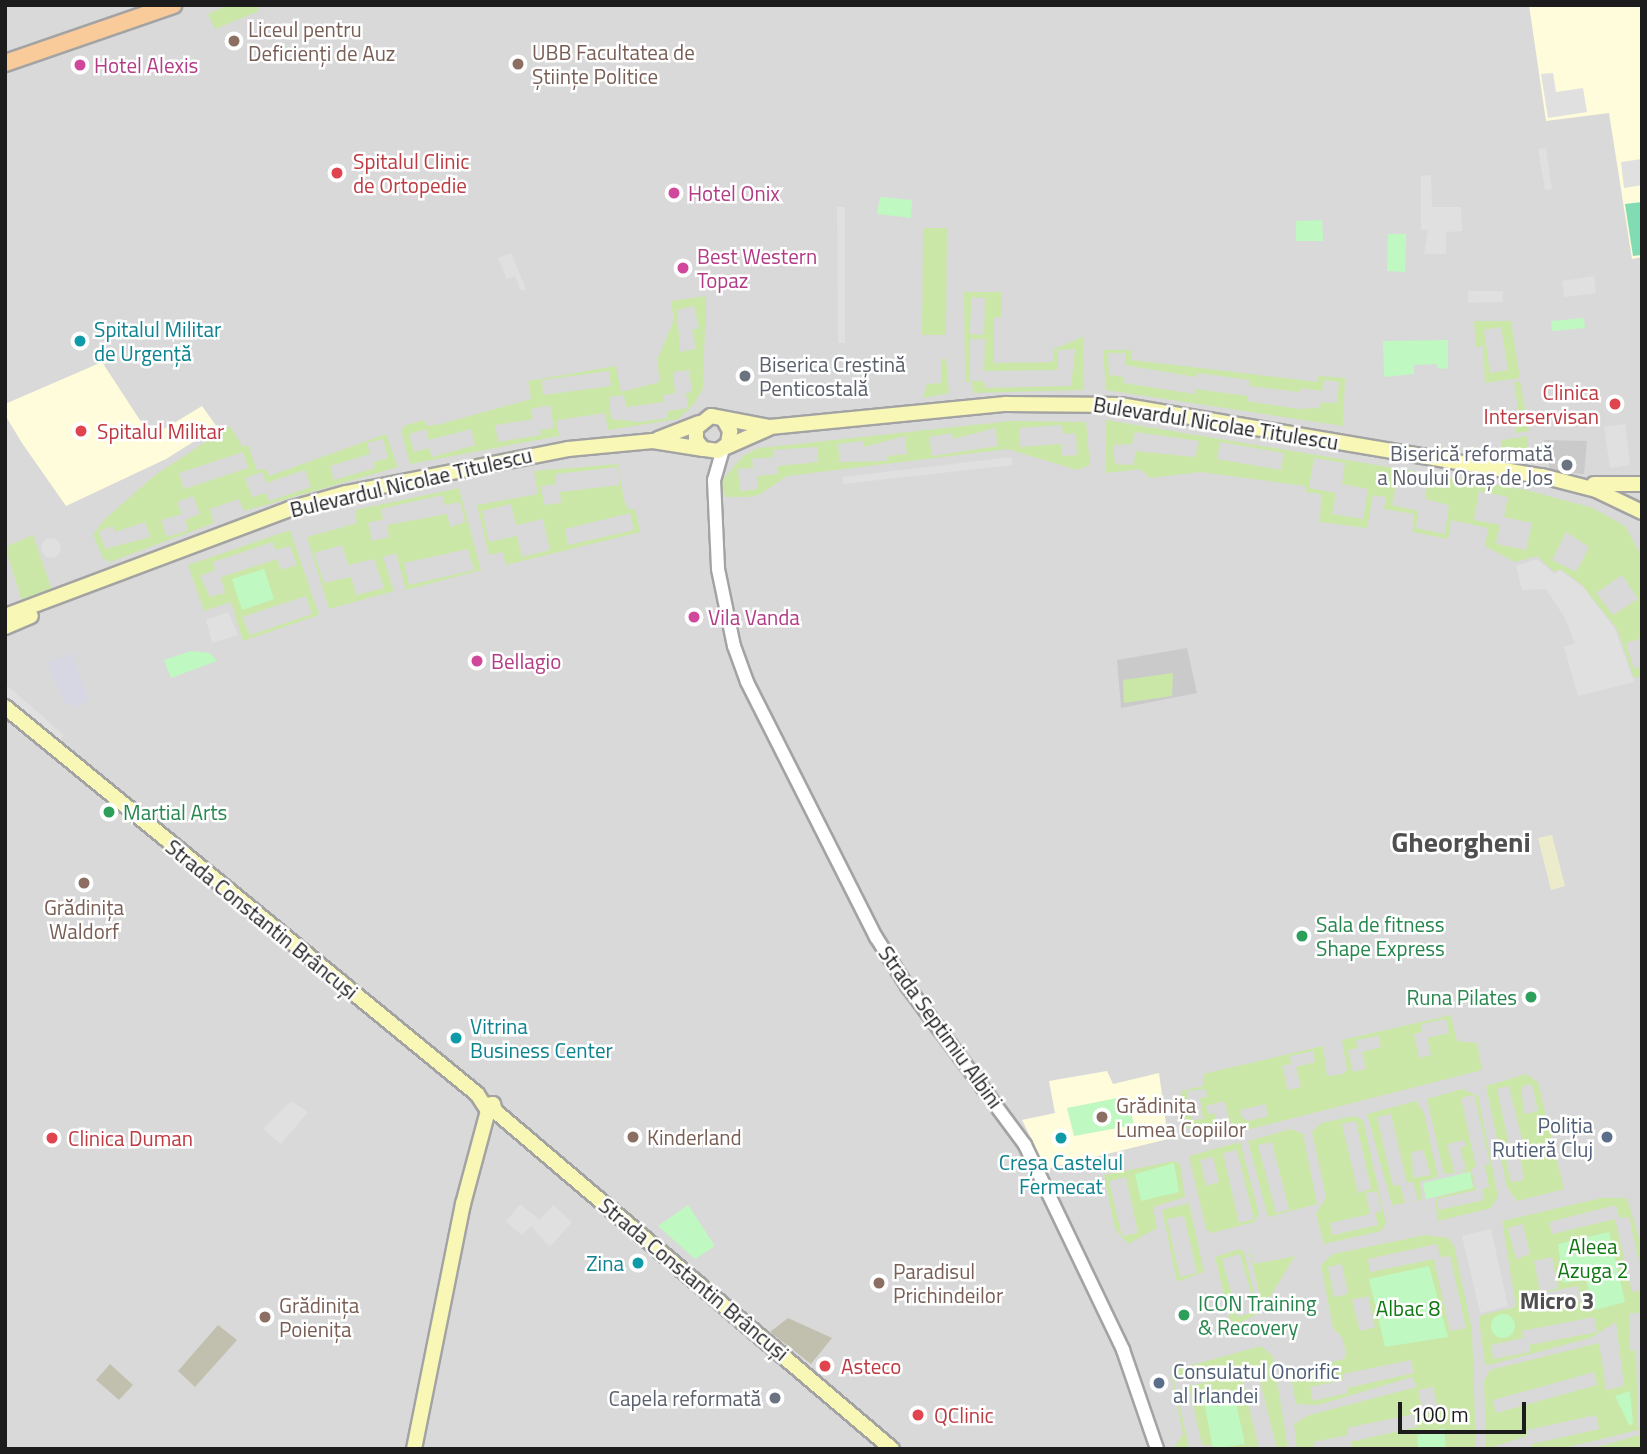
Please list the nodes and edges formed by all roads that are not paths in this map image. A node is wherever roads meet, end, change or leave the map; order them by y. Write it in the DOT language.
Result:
graph roads {
  1 [pos="173,5"];
  2 [pos="5,63"];
  3 [pos="722,419"];
  4 [pos="699,423"];
  5 [pos="770,427"];
  6 [pos="653,441"];
  7 [pos="724,448"];
  8 [pos="705,450"];
  9 [pos="714,480"];
  10 [pos="1576,483"];
  11 [pos="1642,486"];
  12 [pos="1642,511"];
  13 [pos="98,582"];
  14 [pos="5,616"];
  15 [pos="5,627"];
  16 [pos="5,707"];
  17 [pos="490,1109"];
  18 [pos="414,1449"];
  19 [pos="892,1449"];
  20 [pos="1157,1449"];
  1 -- 2 [label="main road"];
  3 -- 4 [label="main road"];
  3 -- 5 [label="main road, Bulevardul Nicolae Titulescu"];
  3 -- 7 [label="main road"];
  4 -- 6 [label="main road, Bulevardul Nicolae Titulescu"];
  4 -- 8 [label="main road"];
  5 -- 7 [label="main road, Bulevardul Nicolae Titulescu"];
  5 -- 10 [label="main road, Bulevardul Nicolae Titulescu"];
  6 -- 8 [label="main road, Bulevardul Nicolae Titulescu"];
  6 -- 13 [label="main road, Bulevardul Nicolae Titulescu"];
  7 -- 8 [label="main road"];
  7 -- 9 [label="street, Strada Septimiu Albini"];
  8 -- 9 [label="street, Strada Septimiu Albini"];
  9 -- 20 [label="street, Strada Septimiu Albini"];
  10 -- 11 [label="main road, Bulevardul Nicolae Titulescu"];
  10 -- 12 [label="main road, Bulevardul Nicolae Titulescu"];
  11 -- 12 [label="main road"];
  13 -- 14 [label="main road, Bulevardul Nicolae Titulescu"];
  13 -- 15 [label="main road, Bulevardul Nicolae Titulescu"];
  16 -- 17 [label="main road, Strada Constantin Brâncuși"];
  17 -- 18 [label="main road"];
  17 -- 19 [label="main road, Strada Constantin Brâncuși"];
}
